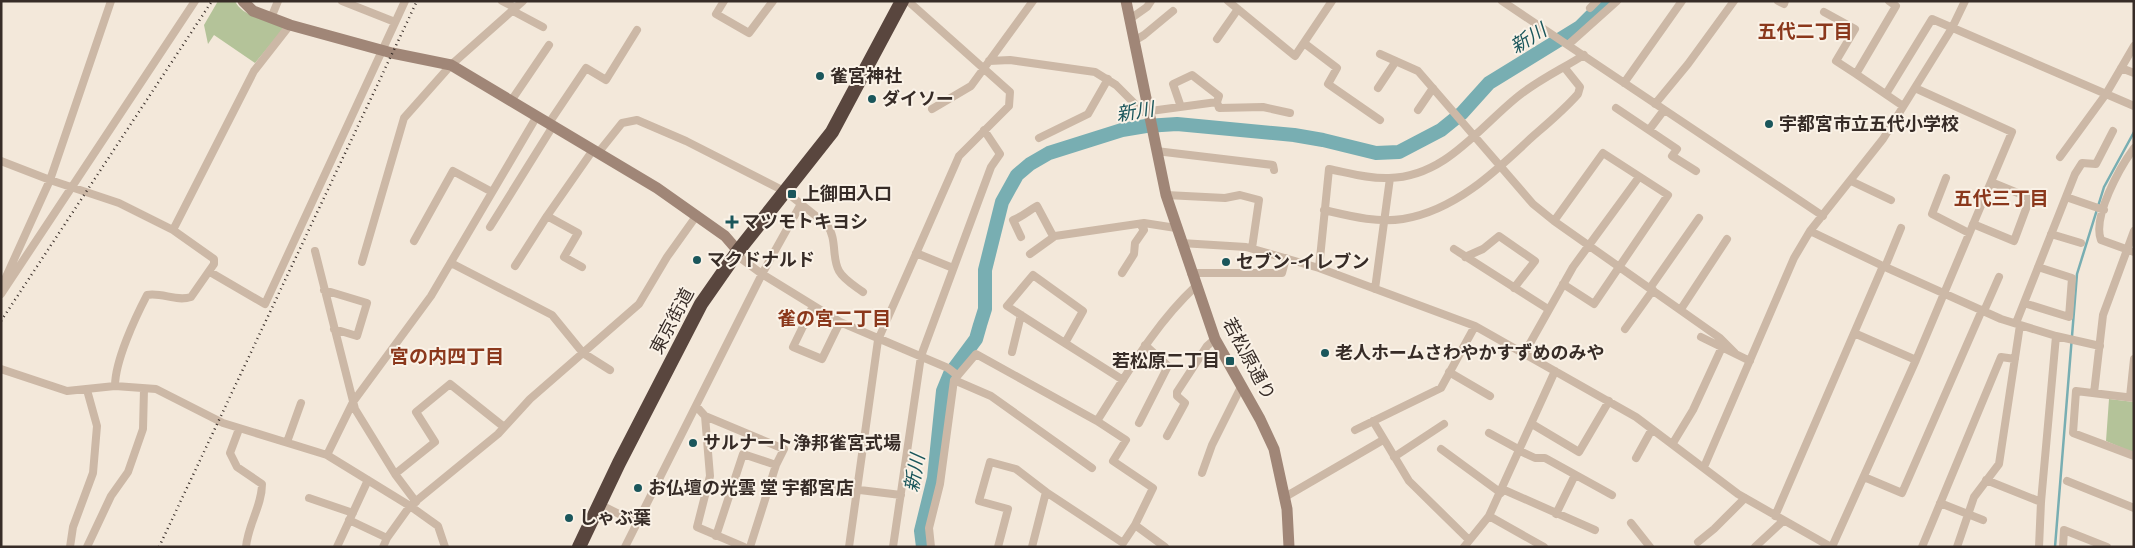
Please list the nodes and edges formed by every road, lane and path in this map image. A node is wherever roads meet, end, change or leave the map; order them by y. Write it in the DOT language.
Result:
graph roads {
  1 [pos="111,1"];
  2 [pos="195,1"];
  3 [pos="243,1"];
  4 [pos="278,1"];
  5 [pos="342,1"];
  6 [pos="405,1"];
  7 [pos="502,1"];
  8 [pos="523,1"];
  9 [pos="724,1"];
  10 [pos="773,1"];
  11 [pos="902,1"];
  12 [pos="908,1"];
  13 [pos="1033,1"];
  14 [pos="1126,1"];
  15 [pos="1152,1"];
  16 [pos="1228,1"];
  17 [pos="1332,1"];
  18 [pos="1502,1"];
  19 [pos="1597,1"];
  20 [pos="1617,1"];
  21 [pos="1682,1"];
  22 [pos="1734,1"];
  23 [pos="1778,1"];
  24 [pos="1785,1"];
  25 [pos="1889,1"];
  26 [pos="1965,1"];
  27 [pos="1590,8"];
  28 [pos="1238,9"];
  29 [pos="515,10"];
  30 [pos="1173,11"];
  31 [pos="1824,12"];
  32 [pos="271,18"];
  33 [pos="1130,19"];
  34 [pos="395,22"];
  35 [pos="290,25"];
  36 [pos="543,28"];
  37 [pos="1952,28"];
  38 [pos="637,30"];
  39 [pos="1217,39"];
  40 [pos="1134,41"];
  41 [pos="1304,43"];
  42 [pos="1566,43"];
  43 [pos="549,45"];
  44 [pos="2134,46"];
  45 [pos="383,50"];
  46 [pos="1380,54"];
  47 [pos="1584,55"];
  48 [pos="989,61"];
  49 [pos="1396,61"];
  50 [pos="450,65"];
  51 [pos="1564,67"];
  52 [pos="2121,68"];
  53 [pos="984,69"];
  54 [pos="2134,73"];
  55 [pos="1856,74"];
  56 [pos="1108,80"];
  57 [pos="1624,82"];
  58 [pos="1378,88"];
  59 [pos="1432,88"];
  60 [pos="1915,88"];
  61 [pos="1886,94"];
  62 [pos="2106,94"];
  63 [pos="511,101"];
  64 [pos="1218,102"];
  65 [pos="1655,104"];
  66 [pos="1903,106"];
  67 [pos="2134,106"];
  68 [pos="1181,107"];
  69 [pos="1616,108"];
  70 [pos="932,109"];
  71 [pos="1418,110"];
  72 [pos="1664,110"];
  73 [pos="1290,113"];
  74 [pos="537,116"];
  75 [pos="1380,120"];
  76 [pos="1150,122"];
  77 [pos="551,125"];
  78 [pos="984,130"];
  79 [pos="1649,130"];
  80 [pos="2113,131"];
  81 [pos="1474,136"];
  82 [pos="1039,138"];
  83 [pos="2134,148"];
  84 [pos="1156,151"];
  85 [pos="596,152"];
  86 [pos="2060,157"];
  87 [pos="1,161"];
  88 [pos="1501,166"];
  89 [pos="1274,170"];
  90 [pos="1696,171"];
  91 [pos="1639,177"];
  92 [pos="1390,178"];
  93 [pos="1946,178"];
  94 [pos="50,180"];
  95 [pos="1851,181"];
  96 [pos="1992,182"];
  97 [pos="73,187"];
  98 [pos="492,192"];
  99 [pos="786,192"];
  100 [pos="1166,195"];
  101 [pos="2066,197"];
  102 [pos="1891,200"];
  103 [pos="801,204"];
  104 [pos="1324,210"];
  105 [pos="2104,210"];
  106 [pos="697,215"];
  107 [pos="547,216"];
  108 [pos="1823,216"];
  109 [pos="1699,218"];
  110 [pos="1384,220"];
  111 [pos="1554,221"];
  112 [pos="1140,224"];
  113 [pos="1973,224"];
  114 [pos="490,227"];
  115 [pos="1176,228"];
  116 [pos="1901,228"];
  117 [pos="172,230"];
  118 [pos="1810,231"];
  119 [pos="2134,231"];
  120 [pos="1969,233"];
  121 [pos="2051,234"];
  122 [pos="1053,236"];
  123 [pos="1021,237"];
  124 [pos="1727,239"];
  125 [pos="414,241"];
  126 [pos="1181,243"];
  127 [pos="2081,243"];
  128 [pos="1590,245"];
  129 [pos="1252,248"];
  130 [pos="1454,250"];
  131 [pos="315,251"];
  132 [pos="738,251"];
  133 [pos="2130,251"];
  134 [pos="916,253"];
  135 [pos="1030,254"];
  136 [pos="1465,257"];
  137 [pos="1286,258"];
  138 [pos="362,262"];
  139 [pos="451,262"];
  140 [pos="515,266"];
  141 [pos="1619,266"];
  142 [pos="582,267"];
  143 [pos="1885,267"];
  144 [pos="953,268"];
  145 [pos="1318,268"];
  146 [pos="2038,268"];
  147 [pos="210,272"];
  148 [pos="1122,272"];
  149 [pos="1191,273"];
  150 [pos="762,274"];
  151 [pos="1999,277"];
  152 [pos="1563,284"];
  153 [pos="1196,286"];
  154 [pos="1,288"];
  155 [pos="1514,288"];
  156 [pos="1375,289"];
  157 [pos="1651,289"];
  158 [pos="324,290"];
  159 [pos="863,292"];
  160 [pos="1,294"];
  161 [pos="1944,294"];
  162 [pos="2024,303"];
  163 [pos="814,306"];
  164 [pos="1548,309"];
  165 [pos="1681,309"];
  166 [pos="1983,311"];
  167 [pos="1021,315"];
  168 [pos="840,322"];
  169 [pos="2018,324"];
  170 [pos="1475,326"];
  171 [pos="334,329"];
  172 [pos="1625,329"];
  173 [pos="1854,333"];
  174 [pos="2056,336"];
  175 [pos="1702,337"];
  176 [pos="1214,339"];
  177 [pos="878,340"];
  178 [pos="1065,343"];
  179 [pos="1145,345"];
  180 [pos="2100,346"];
  181 [pos="1722,347"];
  182 [pos="1012,352"];
  183 [pos="583,353"];
  184 [pos="1735,353"];
  185 [pos="1524,354"];
  186 [pos="920,356"];
  187 [pos="2015,359"];
  188 [pos="2134,359"];
  189 [pos="1916,360"];
  190 [pos="1750,361"];
  191 [pos="1,369"];
  192 [pos="610,370"];
  193 [pos="1555,371"];
  194 [pos="1449,372"];
  195 [pos="953,374"];
  196 [pos="1123,380"];
  197 [pos="115,386"];
  198 [pos="1241,387"];
  199 [pos="144,388"];
  200 [pos="87,390"];
  201 [pos="2094,393"];
  202 [pos="1490,396"];
  203 [pos="2132,398"];
  204 [pos="1609,401"];
  205 [pos="353,402"];
  206 [pos="301,403"];
  207 [pos="696,406"];
  208 [pos="705,416"];
  209 [pos="1098,421"];
  210 [pos="1373,421"];
  211 [pos="1139,423"];
  212 [pos="1444,424"];
  213 [pos="1532,424"];
  214 [pos="504,427"];
  215 [pos="1652,428"];
  216 [pos="239,429"];
  217 [pos="1355,430"];
  218 [pos="1489,433"];
  219 [pos="1167,436"];
  220 [pos="1383,440"];
  221 [pos="287,442"];
  222 [pos="1673,443"];
  223 [pos="1441,449"];
  224 [pos="1520,450"];
  225 [pos="327,455"];
  226 [pos="2134,456"];
  227 [pos="1394,458"];
  228 [pos="1636,458"];
  229 [pos="776,465"];
  230 [pos="1704,467"];
  231 [pos="1092,468"];
  232 [pos="1202,473"];
  233 [pos="395,474"];
  234 [pos="1575,475"];
  235 [pos="1864,477"];
  236 [pos="368,480"];
  237 [pos="1986,480"];
  238 [pos="2067,481"];
  239 [pos="835,487"];
  240 [pos="856,490"];
  241 [pos="1502,491"];
  242 [pos="1046,492"];
  243 [pos="901,495"];
  244 [pos="1612,495"];
  245 [pos="1285,497"];
  246 [pos="309,498"];
  247 [pos="1745,498"];
  248 [pos="2041,502"];
  249 [pos="1940,503"];
  250 [pos="413,504"];
  251 [pos="599,504"];
  252 [pos="2134,508"];
  253 [pos="1556,514"];
  254 [pos="1968,514"];
  255 [pos="1489,516"];
  256 [pos="1775,516"];
  257 [pos="351,517"];
  258 [pos="1983,520"];
  259 [pos="1783,521"];
  260 [pos="637,522"];
  261 [pos="1631,524"];
  262 [pos="1135,525"];
  263 [pos="1595,530"];
  264 [pos="716,536"];
  265 [pos="387,538"];
  266 [pos="1698,542"];
  267 [pos="1467,544"];
  268 [pos="70,547"];
  269 [pos="86,547"];
  270 [pos="246,547"];
  271 [pos="337,547"];
  272 [pos="383,547"];
  273 [pos="444,547"];
  274 [pos="579,547"];
  275 [pos="625,547"];
  276 [pos="744,547"];
  277 [pos="750,547"];
  278 [pos="849,547"];
  279 [pos="893,547"];
  280 [pos="931,547"];
  281 [pos="998,547"];
  282 [pos="1032,547"];
  283 [pos="1164,547"];
  284 [pos="1289,547"];
  285 [pos="1544,547"];
  286 [pos="1650,547"];
  287 [pos="1755,547"];
  288 [pos="1832,547"];
  289 [pos="1922,547"];
  290 [pos="1958,547"];
  291 [pos="2039,547"];
  292 [pos="2063,547"];
  293 [pos="2107,547"];
  1 -- 94 [label="street"];
  2 -- 97 [label="street"];
  3 -- 32 [label="street"];
  4 -- 32 [label="street"];
  5 -- 34 [label="street"];
  6 -- 34 [label="street"];
  7 -- 29 [label="street"];
  8 -- 29 [label="street"];
  9 -- 10 [label="street"];
  11 -- 99 [label="highway, 東京街道"];
  12 -- 53 [label="street"];
  13 -- 48 [label="street"];
  14 -- 33 [label="street, 若松原通り"];
  15 -- 33 [label="street"];
  16 -- 28 [label="street"];
  17 -- 41 [label="street"];
  18 -- 42 [label="street"];
  19 -- 27 [label="street"];
  20 -- 42 [label="street"];
  21 -- 57 [label="street"];
  22 -- 65 [label="street"];
  23 -- 24 [label="street"];
  25 -- 55 [label="street"];
  26 -- 37 [label="street"];
  28 -- 39 [label="street"];
  28 -- 41 [label="street"];
  29 -- 36 [label="street"];
  29 -- 50 [label="street"];
  30 -- 40 [label="street"];
  31 -- 55 [label="street"];
  32 -- 35 [label="street"];
  33 -- 40 [label="street, 若松原通り"];
  34 -- 45 [label="street"];
  35 -- 45 [label="street"];
  35 -- 117 [label="street"];
  37 -- 60 [label="street"];
  37 -- 61 [label="street"];
  37 -- 62 [label="street"];
  38 -- 77 [label="street"];
  40 -- 76 [label="street, 若松原通り"];
  41 -- 75 [label="street"];
  42 -- 47 [label="street"];
  43 -- 63 [label="street"];
  44 -- 52 [label="street"];
  45 -- 50 [label="street"];
  45 -- 147 [label="street"];
  46 -- 49 [label="street"];
  47 -- 51 [label="street"];
  47 -- 57 [label="street"];
  48 -- 53 [label="street"];
  48 -- 56 [label="street"];
  49 -- 58 [label="street"];
  49 -- 59 [label="street"];
  50 -- 63 [label="street"];
  50 -- 138 [label="street"];
  51 -- 81 [label="street"];
  51 -- 88 [label="street"];
  52 -- 54 [label="street"];
  52 -- 62 [label="street"];
  53 -- 70 [label="street"];
  53 -- 78 [label="street"];
  55 -- 61 [label="street"];
  56 -- 76 [label="street"];
  56 -- 82 [label="street"];
  57 -- 65 [label="street"];
  59 -- 71 [label="street"];
  59 -- 81 [label="street"];
  60 -- 66 [label="street"];
  60 -- 96 [label="street"];
  61 -- 66 [label="street"];
  62 -- 67 [label="street"];
  62 -- 86 [label="street"];
  63 -- 74 [label="street"];
  64 -- 68 [label="street"];
  64 -- 68 [label="street"];
  64 -- 73 [label="street"];
  65 -- 72 [label="street"];
  66 -- 95 [label="street"];
  68 -- 76 [label="street"];
  69 -- 79 [label="street"];
  72 -- 79 [label="street"];
  72 -- 108 [label="street"];
  74 -- 77 [label="street"];
  74 -- 98 [label="street"];
  76 -- 84 [label="street, 若松原通り"];
  77 -- 85 [label="street"];
  77 -- 114 [label="street"];
  78 -- 134 [label="street"];
  78 -- 144 [label="street"];
  79 -- 90 [label="street"];
  80 -- 101 [label="street"];
  81 -- 88 [label="street"];
  81 -- 92 [label="street"];
  83 -- 105 [label="street"];
  84 -- 89 [label="street"];
  84 -- 100 [label="street, 若松原通り"];
  85 -- 99 [label="street"];
  85 -- 106 [label="street"];
  85 -- 107 [label="street"];
  87 -- 94 [label="street"];
  88 -- 110 [label="street"];
  88 -- 111 [label="street"];
  91 -- 111 [label="street"];
  91 -- 128 [label="street"];
  91 -- 141 [label="street"];
  92 -- 104 [label="street"];
  92 -- 110 [label="street"];
  93 -- 120 [label="street"];
  94 -- 97 [label="street"];
  94 -- 154 [label="street"];
  95 -- 102 [label="street"];
  95 -- 108 [label="street"];
  96 -- 113 [label="street"];
  96 -- 113 [label="street"];
  97 -- 117 [label="street"];
  97 -- 160 [label="street"];
  98 -- 125 [label="street"];
  98 -- 139 [label="street"];
  99 -- 103 [label="street"];
  99 -- 132 [label="highway, 東京街道"];
  100 -- 115 [label="street, 若松原通り"];
  100 -- 129 [label="street"];
  101 -- 105 [label="street"];
  101 -- 121 [label="street"];
  103 -- 150 [label="street"];
  103 -- 159 [label="street"];
  104 -- 110 [label="street"];
  104 -- 145 [label="street"];
  105 -- 133 [label="street"];
  106 -- 132 [label="street"];
  106 -- 183 [label="street"];
  107 -- 140 [label="street"];
  107 -- 142 [label="street"];
  108 -- 118 [label="street"];
  109 -- 157 [label="street"];
  110 -- 156 [label="street"];
  111 -- 128 [label="street"];
  112 -- 115 [label="street"];
  112 -- 122 [label="street"];
  112 -- 148 [label="street"];
  113 -- 120 [label="street"];
  115 -- 126 [label="street, 若松原通り"];
  116 -- 143 [label="street"];
  117 -- 147 [label="street"];
  118 -- 143 [label="street"];
  118 -- 190 [label="street"];
  119 -- 133 [label="street"];
  120 -- 161 [label="street"];
  121 -- 127 [label="street"];
  121 -- 146 [label="street"];
  122 -- 123 [label="street"];
  122 -- 135 [label="street"];
  124 -- 165 [label="street"];
  126 -- 129 [label="street"];
  126 -- 149 [label="street, 若松原通り"];
  128 -- 141 [label="street"];
  128 -- 152 [label="street"];
  129 -- 137 [label="street"];
  130 -- 136 [label="street"];
  131 -- 158 [label="street"];
  132 -- 150 [label="street"];
  132 -- 251 [label="highway, 東京街道"];
  133 -- 180 [label="street"];
  134 -- 144 [label="street"];
  134 -- 177 [label="street"];
  136 -- 155 [label="street"];
  136 -- 155 [label="street"];
  137 -- 145 [label="street"];
  137 -- 149 [label="street"];
  139 -- 183 [label="street"];
  139 -- 205 [label="street"];
  141 -- 152 [label="street"];
  141 -- 157 [label="street"];
  143 -- 161 [label="street"];
  143 -- 173 [label="street"];
  144 -- 186 [label="street"];
  145 -- 156 [label="street"];
  146 -- 162 [label="street"];
  146 -- 162 [label="street"];
  147 -- 197 [label="street"];
  149 -- 153 [label="street, 若松原通り"];
  150 -- 163 [label="street"];
  150 -- 207 [label="street"];
  151 -- 166 [label="street"];
  152 -- 164 [label="street"];
  153 -- 176 [label="street, 若松原通り"];
  153 -- 179 [label="street"];
  155 -- 164 [label="street"];
  156 -- 170 [label="street"];
  157 -- 165 [label="street"];
  157 -- 172 [label="street"];
  158 -- 171 [label="street"];
  158 -- 171 [label="street"];
  161 -- 166 [label="street"];
  161 -- 189 [label="street"];
  162 -- 169 [label="street"];
  163 -- 168 [label="street"];
  163 -- 168 [label="street"];
  164 -- 185 [label="street"];
  165 -- 184 [label="street"];
  166 -- 169 [label="street"];
  166 -- 235 [label="street"];
  167 -- 178 [label="street"];
  167 -- 178 [label="street"];
  167 -- 182 [label="street"];
  168 -- 177 [label="street"];
  169 -- 174 [label="street"];
  169 -- 187 [label="street"];
  170 -- 185 [label="street"];
  170 -- 194 [label="street"];
  171 -- 205 [label="street"];
  173 -- 189 [label="street"];
  173 -- 256 [label="street"];
  174 -- 180 [label="street"];
  174 -- 248 [label="street"];
  175 -- 181 [label="street"];
  176 -- 198 [label="street, 若松原通り"];
  176 -- 219 [label="street"];
  177 -- 186 [label="street"];
  177 -- 240 [label="street"];
  178 -- 196 [label="street"];
  179 -- 196 [label="street"];
  179 -- 211 [label="street"];
  180 -- 201 [label="street"];
  181 -- 184 [label="street"];
  181 -- 222 [label="street"];
  183 -- 192 [label="street"];
  183 -- 214 [label="street"];
  184 -- 190 [label="street"];
  185 -- 193 [label="street"];
  186 -- 195 [label="street"];
  186 -- 243 [label="street"];
  187 -- 237 [label="street"];
  187 -- 249 [label="street"];
  188 -- 203 [label="street"];
  189 -- 235 [label="street"];
  190 -- 230 [label="street"];
  191 -- 200 [label="street"];
  193 -- 204 [label="street"];
  193 -- 213 [label="street"];
  194 -- 202 [label="street"];
  194 -- 210 [label="street"];
  195 -- 209 [label="street"];
  195 -- 231 [label="street"];
  195 -- 280 [label="street"];
  196 -- 209 [label="street"];
  197 -- 199 [label="street"];
  197 -- 200 [label="street"];
  198 -- 232 [label="street"];
  198 -- 245 [label="street, 若松原通り"];
  199 -- 216 [label="street"];
  199 -- 269 [label="street"];
  200 -- 268 [label="street"];
  201 -- 203 [label="street"];
  201 -- 226 [label="street"];
  204 -- 213 [label="street"];
  204 -- 215 [label="street"];
  205 -- 225 [label="street"];
  205 -- 233 [label="street"];
  206 -- 221 [label="street"];
  207 -- 208 [label="street"];
  207 -- 260 [label="street"];
  208 -- 229 [label="street"];
  208 -- 264 [label="street"];
  209 -- 262 [label="street"];
  210 -- 217 [label="street"];
  210 -- 220 [label="street"];
  212 -- 227 [label="street"];
  213 -- 224 [label="street"];
  214 -- 233 [label="street"];
  214 -- 250 [label="street"];
  215 -- 222 [label="street"];
  215 -- 228 [label="street"];
  216 -- 221 [label="street"];
  216 -- 270 [label="street"];
  218 -- 224 [label="street"];
  220 -- 227 [label="street"];
  220 -- 245 [label="street"];
  221 -- 225 [label="street"];
  222 -- 230 [label="street"];
  223 -- 241 [label="street"];
  224 -- 234 [label="street"];
  224 -- 241 [label="street"];
  225 -- 236 [label="street"];
  227 -- 267 [label="street"];
  229 -- 264 [label="street"];
  229 -- 277 [label="street"];
  230 -- 247 [label="street"];
  233 -- 250 [label="street"];
  234 -- 244 [label="street"];
  234 -- 253 [label="street"];
  235 -- 288 [label="street"];
  236 -- 250 [label="street"];
  236 -- 257 [label="street"];
  237 -- 248 [label="street"];
  237 -- 254 [label="street"];
  238 -- 252 [label="street"];
  239 -- 240 [label="street"];
  240 -- 243 [label="street"];
  240 -- 278 [label="street"];
  241 -- 253 [label="street"];
  241 -- 255 [label="street"];
  242 -- 262 [label="street"];
  242 -- 281 [label="street"];
  242 -- 282 [label="street"];
  243 -- 279 [label="street"];
  245 -- 284 [label="street, 若松原通り"];
  246 -- 257 [label="street"];
  247 -- 256 [label="street"];
  247 -- 266 [label="street"];
  248 -- 291 [label="street"];
  249 -- 254 [label="street"];
  249 -- 289 [label="street"];
  250 -- 265 [label="street"];
  250 -- 273 [label="street"];
  251 -- 260 [label="street"];
  251 -- 274 [label="highway, 東京街道"];
  253 -- 263 [label="street"];
  254 -- 258 [label="street"];
  254 -- 290 [label="street"];
  255 -- 267 [label="street"];
  255 -- 285 [label="street"];
  256 -- 259 [label="street"];
  257 -- 265 [label="street"];
  257 -- 271 [label="street"];
  259 -- 287 [label="street"];
  259 -- 288 [label="street"];
  260 -- 275 [label="street"];
  261 -- 286 [label="street"];
  262 -- 283 [label="street"];
  264 -- 276 [label="street"];
  265 -- 272 [label="street"];
  292 -- 293 [label="street"];
}
